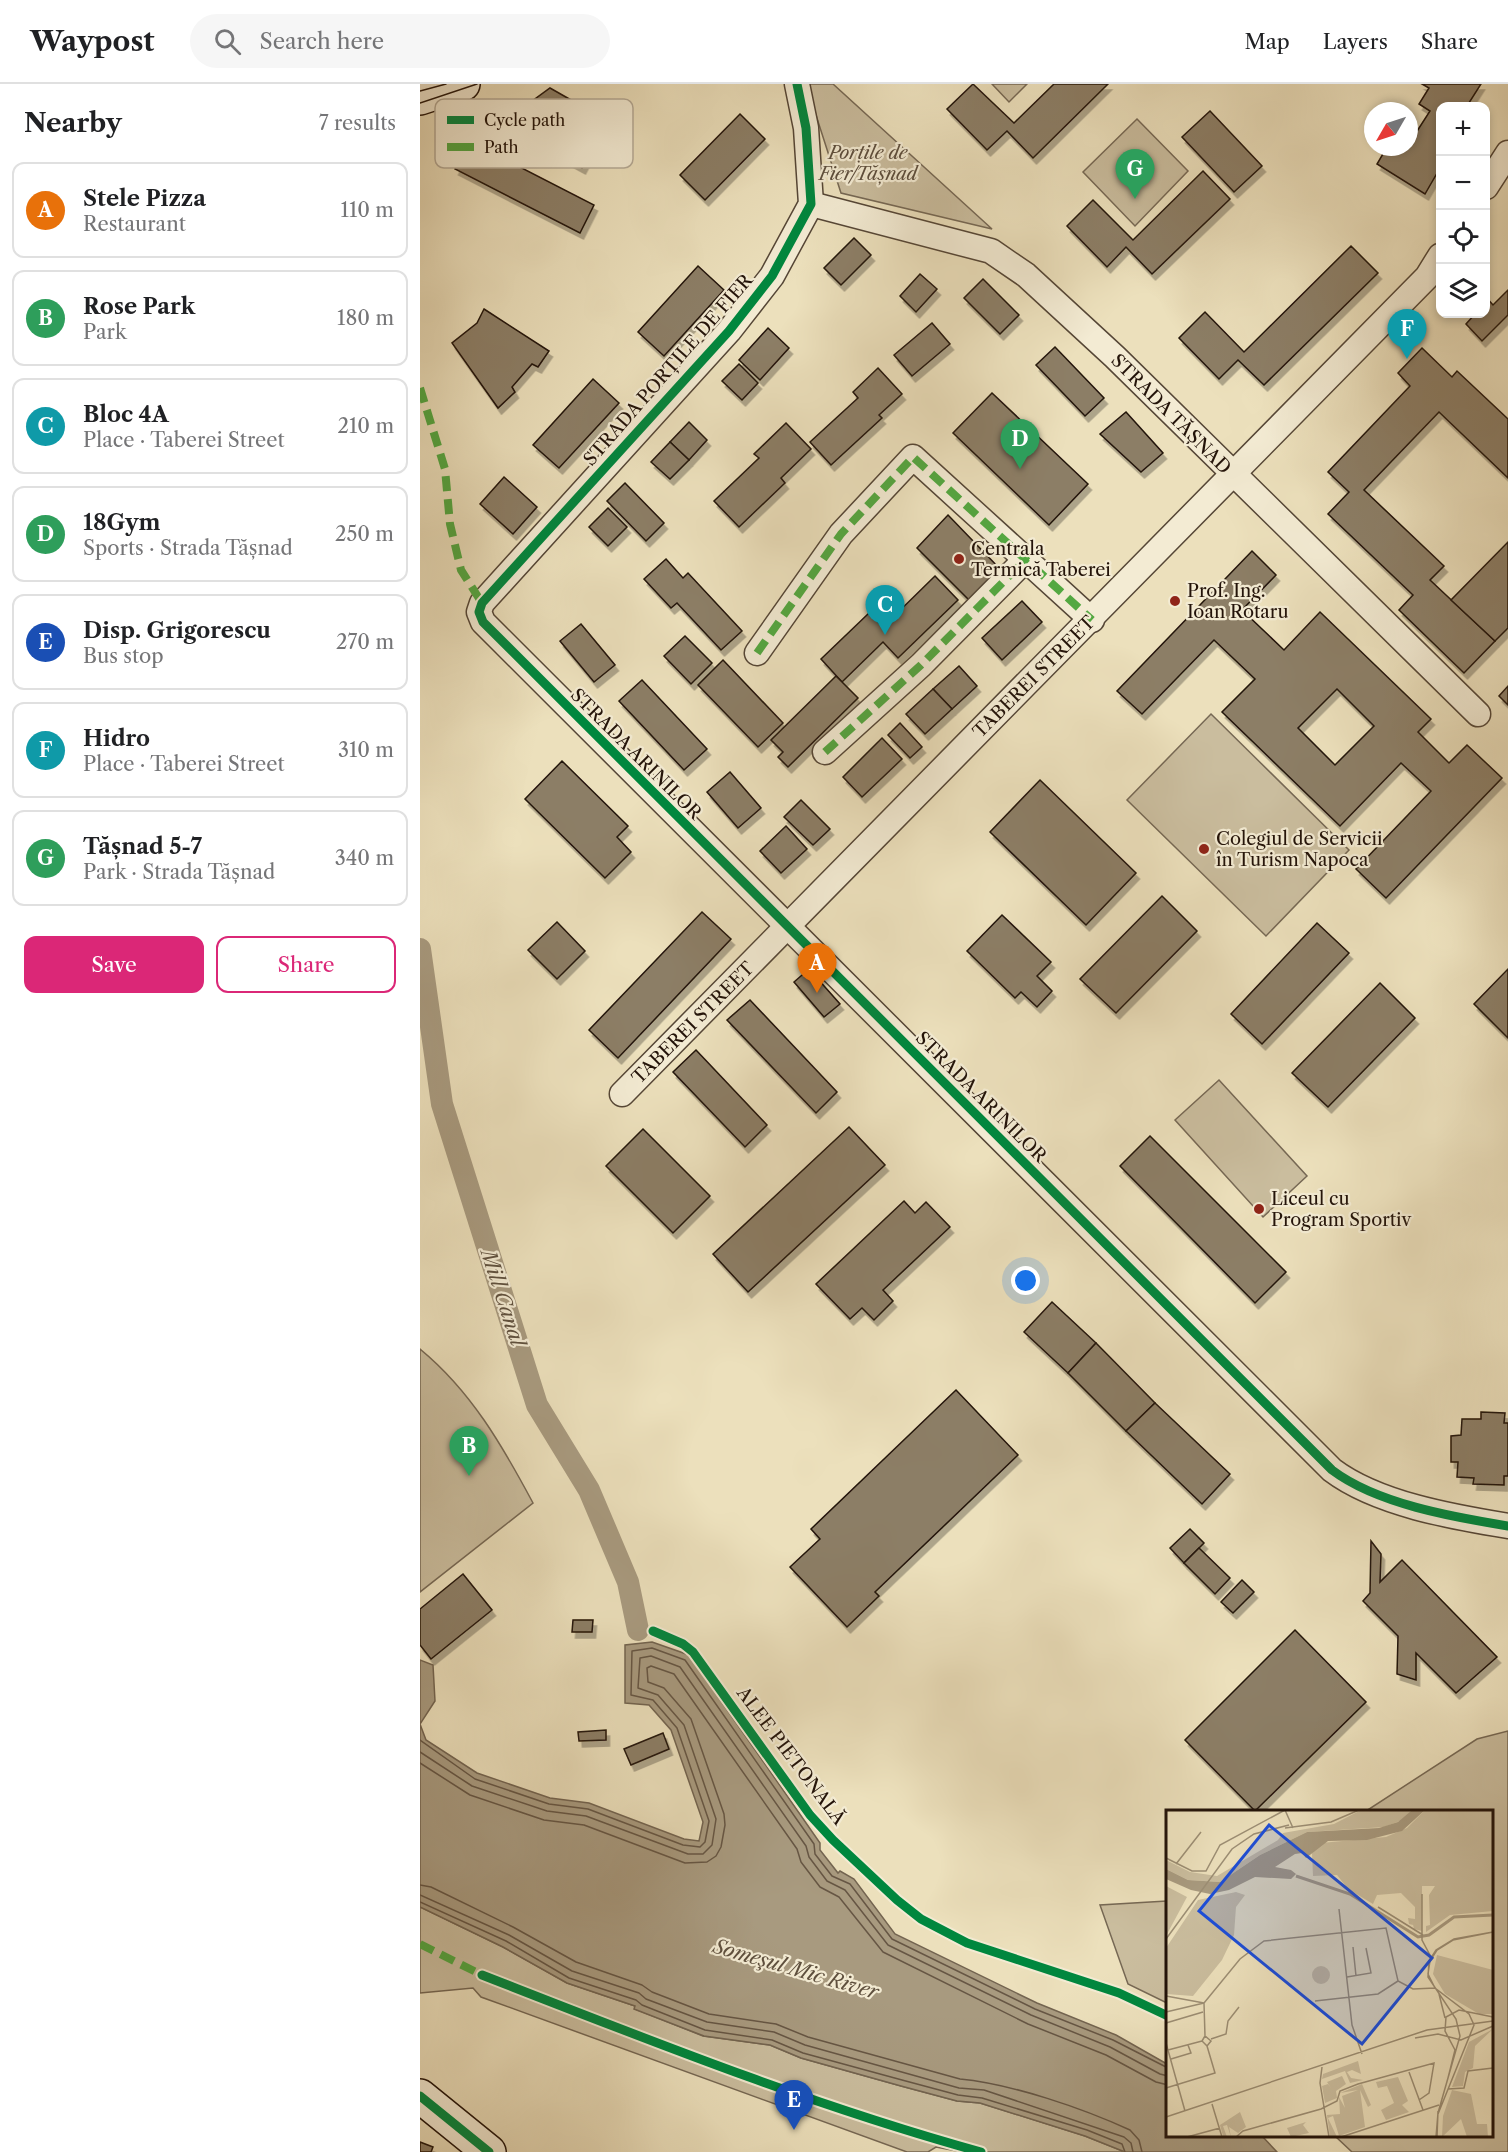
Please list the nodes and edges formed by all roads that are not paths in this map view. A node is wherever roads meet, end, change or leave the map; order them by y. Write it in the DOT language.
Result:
graph roads {
  1 [pos="463,84"];
  2 [pos="797,84"];
  3 [pos="420,98"];
  4 [pos="1508,153"];
  5 [pos="1490,180"];
  6 [pos="812,204"];
  7 [pos="1436,262"];
  8 [pos="1233,476"];
  9 [pos="1027,558"];
  10 [pos="480,612"];
  11 [pos="1092,620"];
  12 [pos="757,653"];
  13 [pos="1478,714"];
  14 [pos="825,752"];
  15 [pos="789,928"];
  16 [pos="622,1094"];
  17 [pos="1508,1526"];
  18 [pos="420,2096"];
  19 [pos="489,2152"];
  1 -- 3 [label="main road"];
  2 -- 6 [label="street"];
  4 -- 5 [label="street"];
  6 -- 8 [label="street, STRADA TĂȘNAD"];
  6 -- 10 [label="street, STRADA PORȚILE DE FIER"];
  7 -- 8 [label="street, TABEREI STREET"];
  8 -- 11 [label="street, TABEREI STREET"];
  8 -- 13 [label="street, STRADA TĂȘNAD"];
  9 -- 11 [label="street"];
  9 -- 12 [label="street"];
  9 -- 14 [label="street"];
  10 -- 15 [label="street, STRADA ARINILOR"];
  11 -- 15 [label="street, TABEREI STREET"];
  15 -- 16 [label="street, TABEREI STREET"];
  15 -- 17 [label="street, STRADA ARINILOR"];
  18 -- 19 [label="main road"];
}
